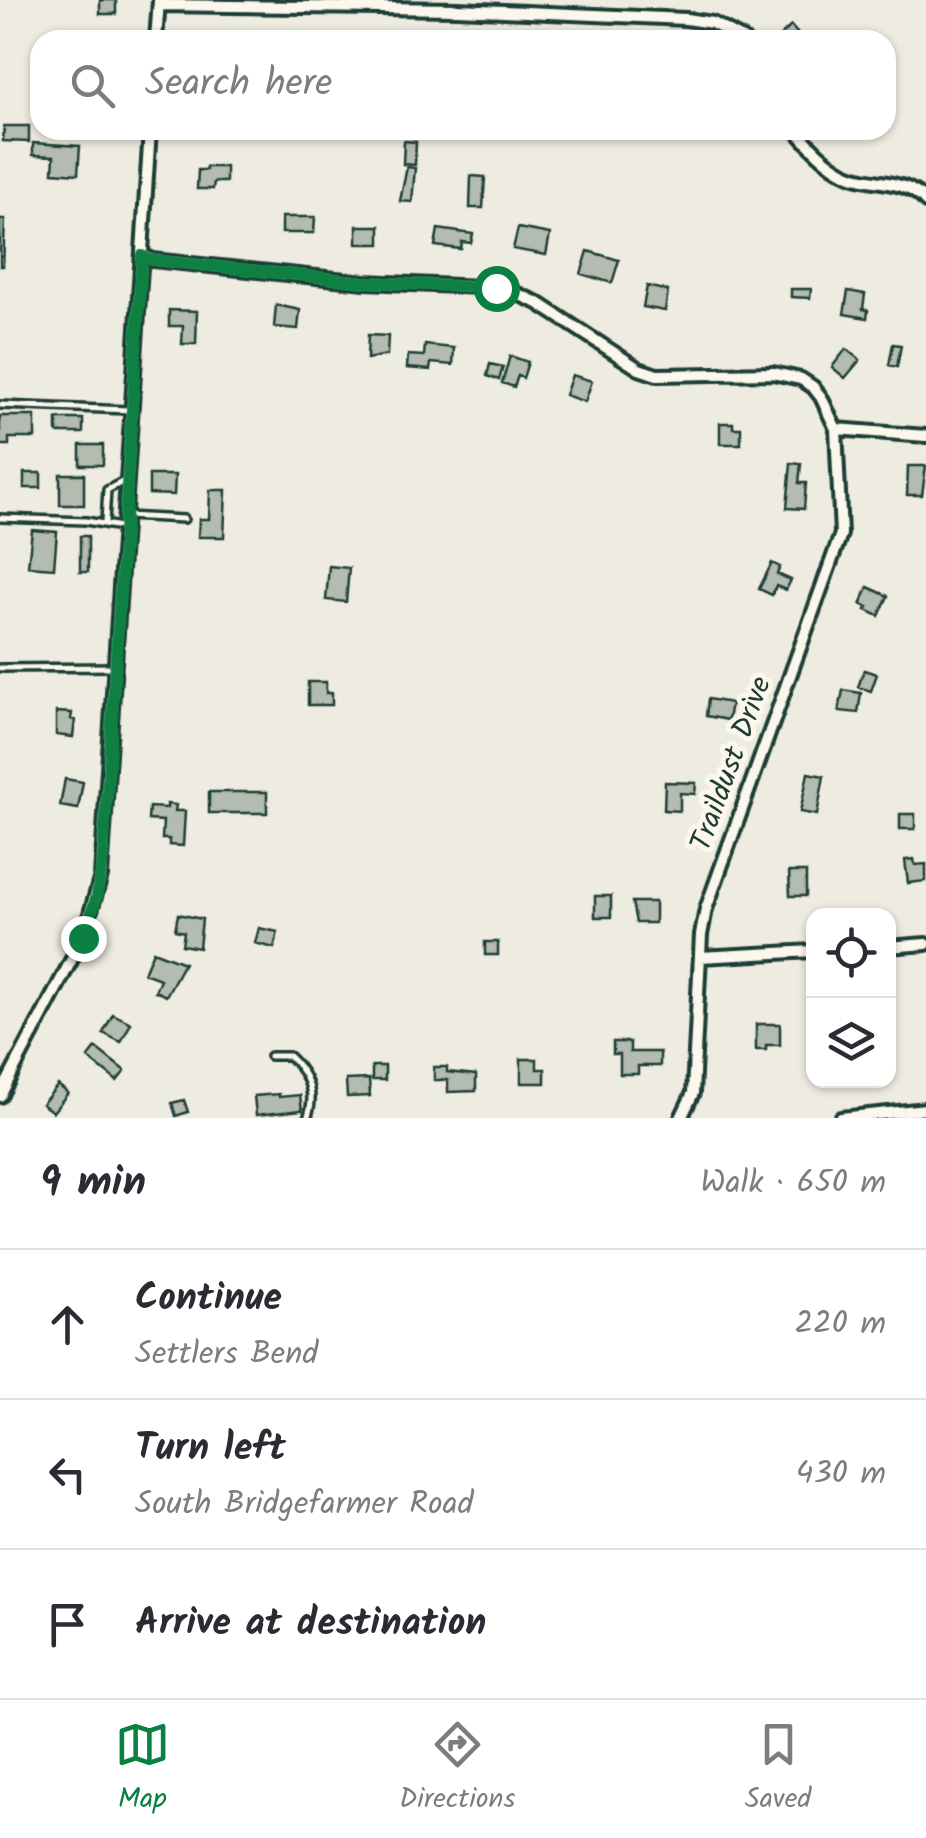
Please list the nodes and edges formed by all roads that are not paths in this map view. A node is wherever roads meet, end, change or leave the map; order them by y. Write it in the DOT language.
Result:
graph roads {
  1 [pos="159,2"];
  2 [pos="157,30"];
  3 [pos="725,30"];
  4 [pos="149,140"];
  5 [pos="806,140"];
  6 [pos="926,202"];
  7 [pos="142,256"];
  8 [pos="0,405"];
  9 [pos="132,410"];
  10 [pos="836,429"];
  11 [pos="926,436"];
  12 [pos="127,480"];
  13 [pos="0,518"];
  14 [pos="184,519"];
  15 [pos="105,522"];
  16 [pos="124,522"];
  17 [pos="115,667"];
  18 [pos="0,668"];
  19 [pos="926,944"];
  20 [pos="896,946"];
  21 [pos="806,951"];
  22 [pos="700,957"];
  23 [pos="270,1056"];
  24 [pos="0,1096"];
  25 [pos="926,1109"];
  26 [pos="307,1118"];
  27 [pos="681,1118"];
  28 [pos="841,1118"];
  1 -- 2 [label="street"];
  1 -- 3 [label="street"];
  4 -- 7 [label="street"];
  5 -- 6 [label="street"];
  7 -- 9 [label="street"];
  7 -- 10 [label="street"];
  8 -- 9 [label="lane"];
  9 -- 12 [label="street"];
  10 -- 11 [label="street"];
  10 -- 22 [label="street, Traildust Drive"];
  12 -- 15 [label="lane"];
  12 -- 16 [label="street"];
  13 -- 15 [label="lane"];
  14 -- 16 [label="lane"];
  15 -- 16 [label="lane"];
  16 -- 17 [label="street"];
  17 -- 18 [label="lane"];
  17 -- 24 [label="street"];
  19 -- 20 [label="street"];
  21 -- 22 [label="street"];
  22 -- 27 [label="street, Traildust Drive"];
  23 -- 26 [label="lane"];
  25 -- 28 [label="street"];
}
